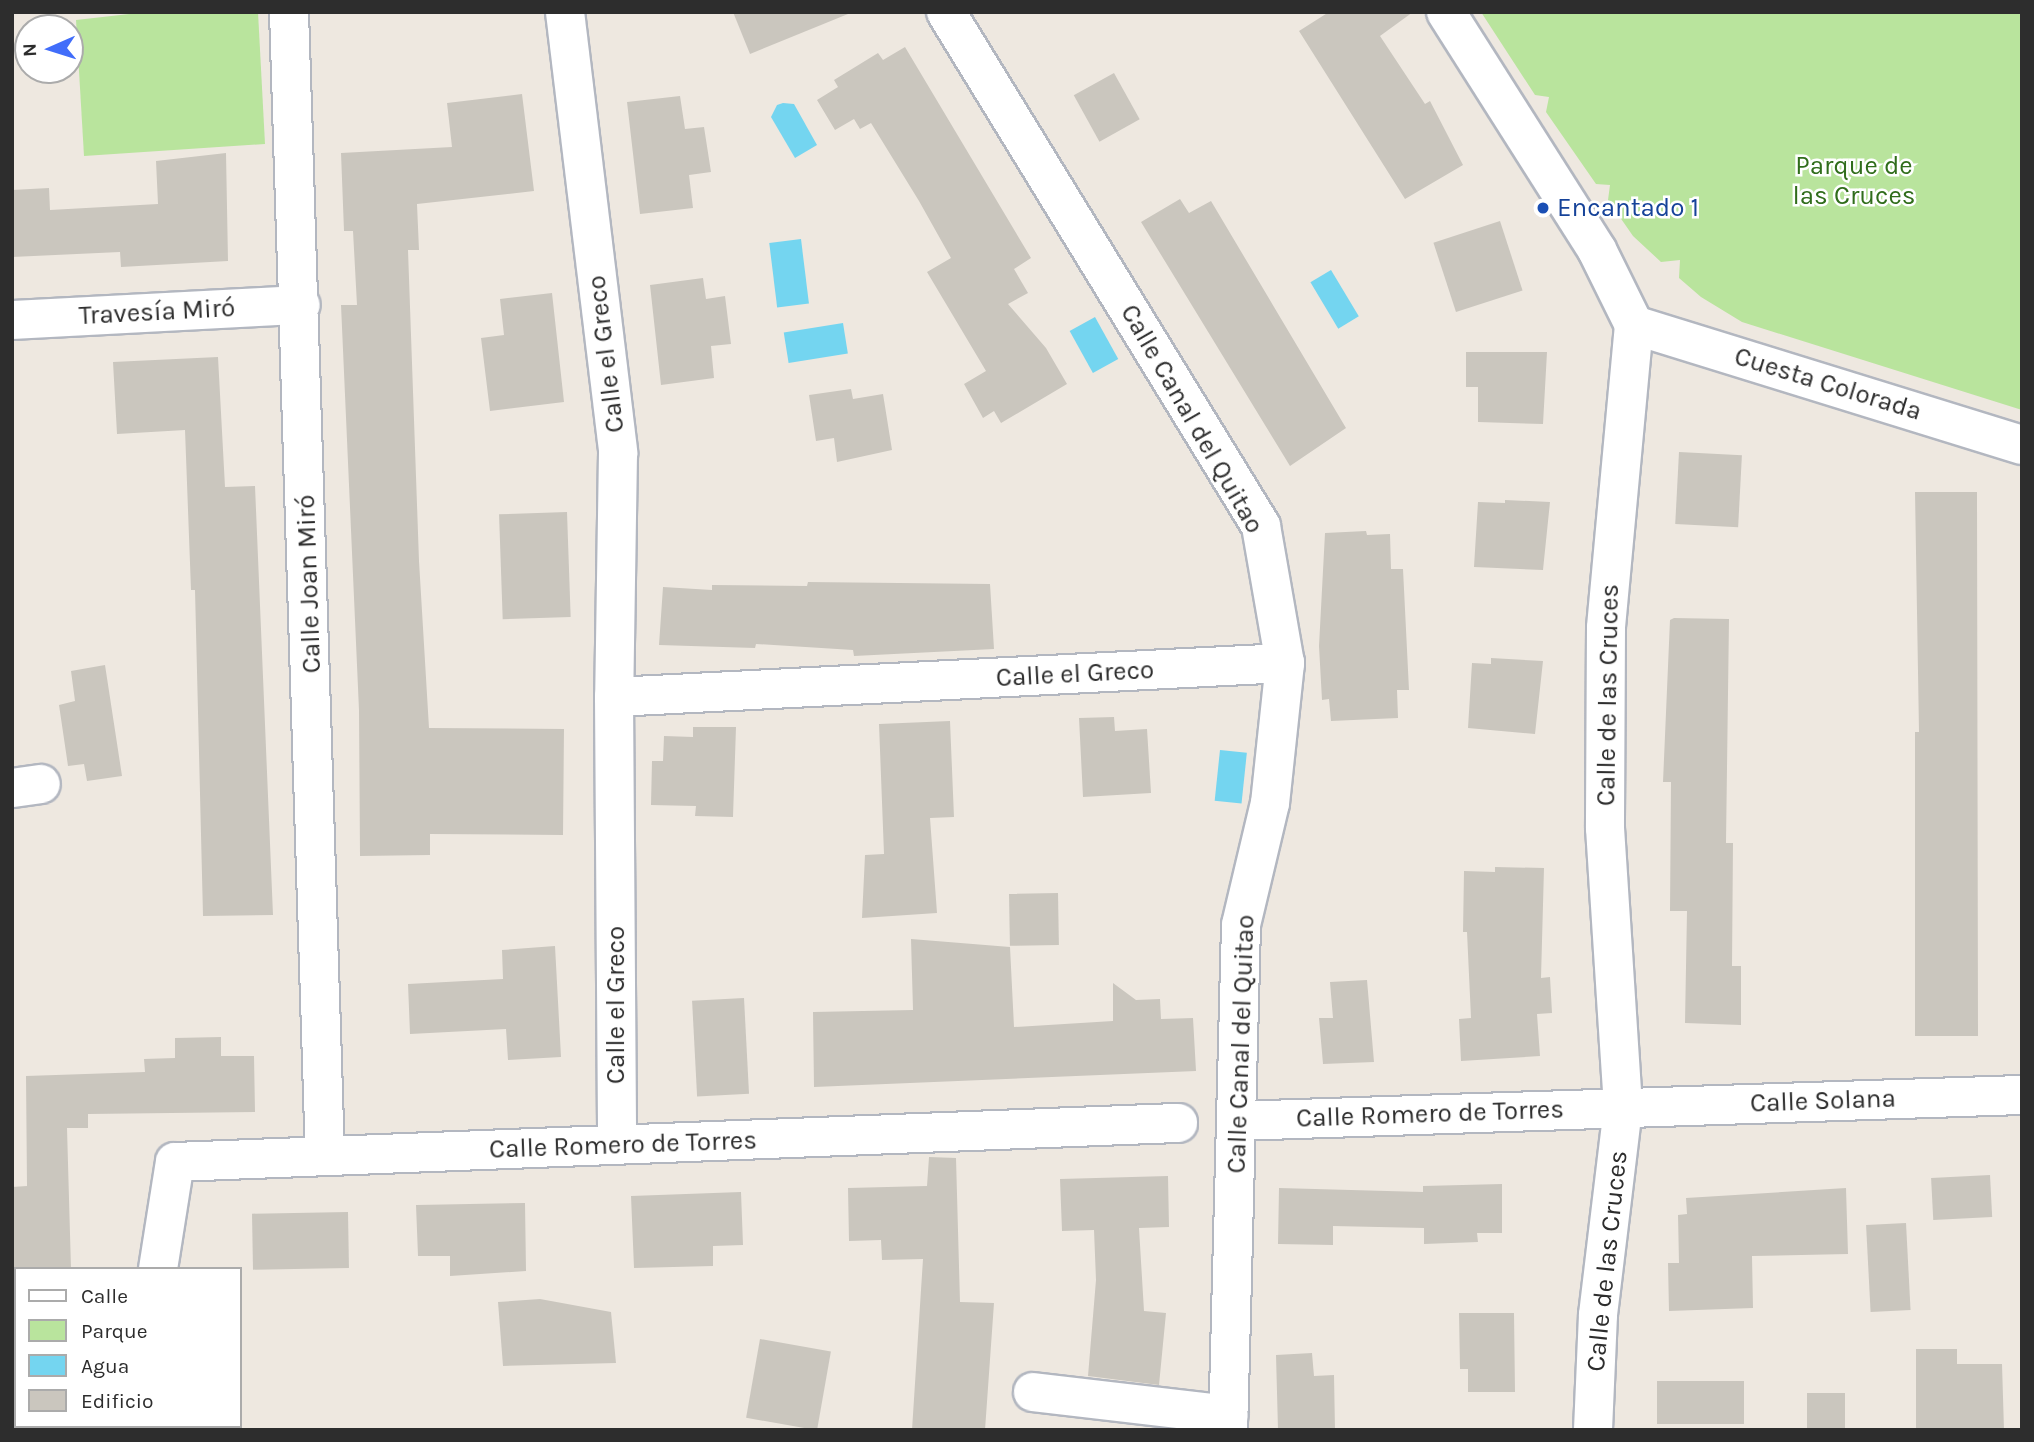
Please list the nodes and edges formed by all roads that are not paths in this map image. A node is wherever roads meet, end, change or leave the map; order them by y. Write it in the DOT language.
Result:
graph roads {
  1 [pos="289,12"];
  2 [pos="565,12"];
  3 [pos="946,12"];
  4 [pos="1446,12"];
  5 [pos="301,305"];
  6 [pos="12,320"];
  7 [pos="1634,325"];
  8 [pos="2022,445"];
  9 [pos="1285,663"];
  10 [pos="614,697"];
  11 [pos="2022,1095"];
  12 [pos="1623,1108"];
  13 [pos="1237,1121"];
  14 [pos="1178,1123"];
  15 [pos="617,1145"];
  16 [pos="325,1156"];
  17 [pos="158,1267"];
  18 [pos="1033,1392"];
  19 [pos="1228,1422"];
  20 [pos="1593,1430"];
  1 -- 5 [label="street, Calle Joan Miró"];
  2 -- 10 [label="street, Calle el Greco"];
  3 -- 9 [label="street, Calle Canal del Quitao"];
  4 -- 7 [label="street"];
  5 -- 6 [label="street, Travesía Miró"];
  5 -- 16 [label="street, Calle Joan Miró"];
  7 -- 8 [label="street, Cuesta Colorada"];
  7 -- 12 [label="street, Calle de las Cruces"];
  9 -- 10 [label="street, Calle el Greco"];
  9 -- 13 [label="street, Calle Canal del Quitao"];
  10 -- 15 [label="street, Calle el Greco"];
  11 -- 12 [label="street, Calle Solana"];
  12 -- 13 [label="street, Calle Romero de Torres"];
  12 -- 20 [label="street, Calle de las Cruces"];
  13 -- 19 [label="street, Calle Canal del Quitao"];
  14 -- 15 [label="street, Calle Romero de Torres"];
  15 -- 16 [label="street, Calle Romero de Torres"];
  16 -- 17 [label="street, Calle Romero de Torres"];
  18 -- 19 [label="street, Calle Canal del Quitao"];
}
